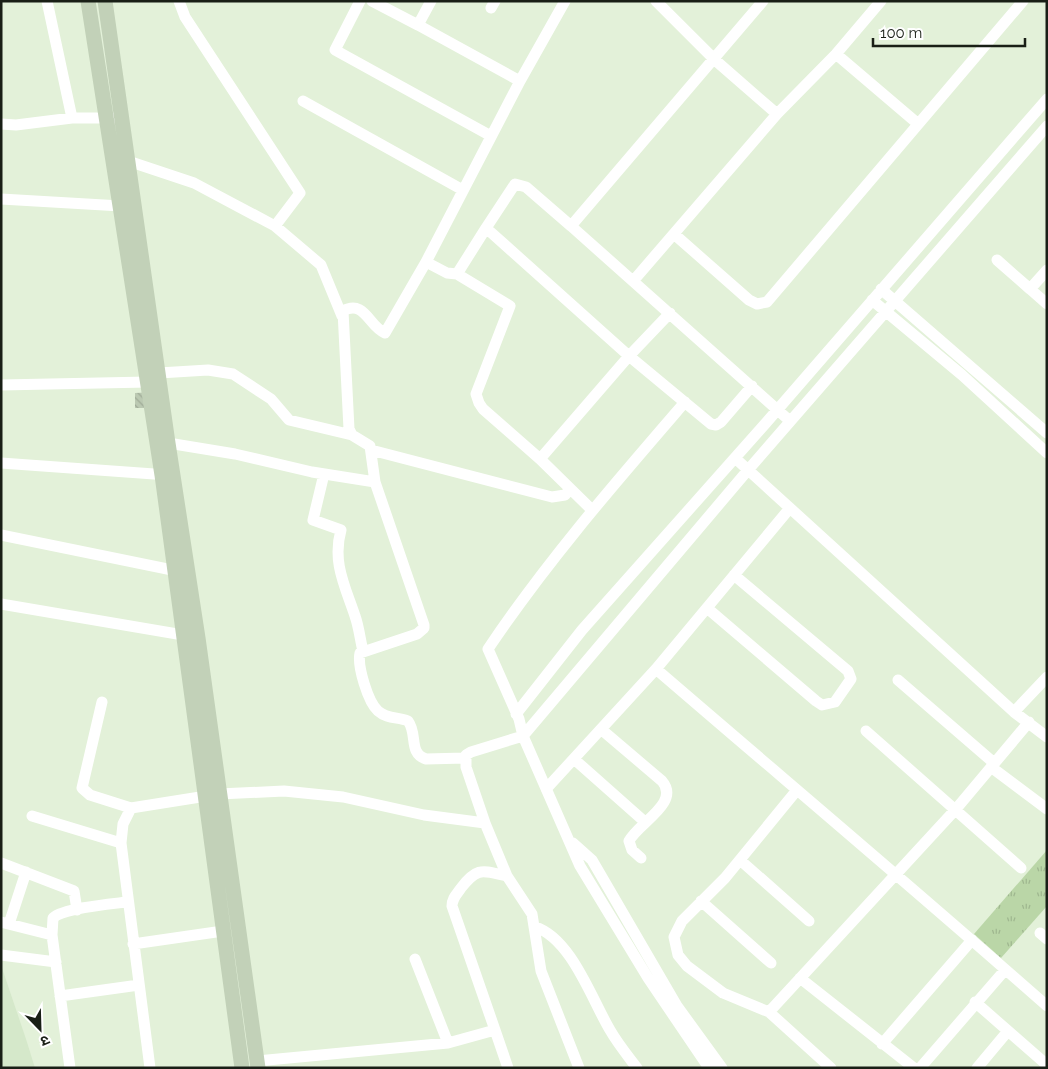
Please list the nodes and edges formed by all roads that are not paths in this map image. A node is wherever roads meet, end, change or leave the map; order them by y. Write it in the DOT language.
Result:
graph roads {
  1 [pos="47,1"];
  2 [pos="88,1"];
  3 [pos="105,1"];
  4 [pos="179,1"];
  5 [pos="360,1"];
  6 [pos="372,1"];
  7 [pos="431,1"];
  8 [pos="565,1"];
  9 [pos="656,1"];
  10 [pos="763,1"];
  11 [pos="881,1"];
  12 [pos="1023,1"];
  13 [pos="418,25"];
  14 [pos="836,54"];
  15 [pos="715,60"];
  16 [pos="520,81"];
  17 [pos="1047,99"];
  18 [pos="303,101"];
  19 [pos="777,114"];
  20 [pos="72,118"];
  21 [pos="113,118"];
  22 [pos="917,123"];
  23 [pos="1,124"];
  24 [pos="1047,126"];
  25 [pos="491,136"];
  26 [pos="128,162"];
  27 [pos="462,190"];
  28 [pos="1,199"];
  29 [pos="121,206"];
  30 [pos="275,226"];
  31 [pos="571,226"];
  32 [pos="486,228"];
  33 [pos="674,234"];
  34 [pos="997,260"];
  35 [pos="426,262"];
  36 [pos="1047,270"];
  37 [pos="457,274"];
  38 [pos="634,280"];
  39 [pos="881,289"];
  40 [pos="1030,289"];
  41 [pos="872,300"];
  42 [pos="895,301"];
  43 [pos="1047,304"];
  44 [pos="886,311"];
  45 [pos="670,313"];
  46 [pos="342,316"];
  47 [pos="629,356"];
  48 [pos="153,377"];
  49 [pos="1,385"];
  50 [pos="752,386"];
  51 [pos="685,402"];
  52 [pos="777,409"];
  53 [pos="790,422"];
  54 [pos="1047,433"];
  55 [pos="352,435"];
  56 [pos="1038,443"];
  57 [pos="168,444"];
  58 [pos="371,450"];
  59 [pos="1047,453"];
  60 [pos="735,458"];
  61 [pos="540,460"];
  62 [pos="1,463"];
  63 [pos="748,470"];
  64 [pos="324,474"];
  65 [pos="168,475"];
  66 [pos="375,482"];
  67 [pos="570,490"];
  68 [pos="790,508"];
  69 [pos="592,510"];
  70 [pos="1,535"];
  71 [pos="181,572"];
  72 [pos="734,575"];
  73 [pos="1,604"];
  74 [pos="707,608"];
  75 [pos="191,637"];
  76 [pos="363,651"];
  77 [pos="656,669"];
  78 [pos="1047,677"];
  79 [pos="898,680"];
  80 [pos="102,702"];
  81 [pos="1014,712"];
  82 [pos="516,714"];
  83 [pos="1029,722"];
  84 [pos="602,730"];
  85 [pos="866,731"];
  86 [pos="523,736"];
  87 [pos="1047,737"];
  88 [pos="466,758"];
  89 [pos="575,760"];
  90 [pos="993,765"];
  91 [pos="546,789"];
  92 [pos="797,790"];
  93 [pos="212,795"];
  94 [pos="131,808"];
  95 [pos="956,809"];
  96 [pos="1047,809"];
  97 [pos="32,816"];
  98 [pos="645,822"];
  99 [pos="485,823"];
  100 [pos="570,840"];
  101 [pos="121,843"];
  102 [pos="641,858"];
  103 [pos="740,860"];
  104 [pos="1,863"];
  105 [pos="1021,868"];
  106 [pos="26,872"];
  107 [pos="507,876"];
  108 [pos="896,876"];
  109 [pos="127,902"];
  110 [pos="701,902"];
  111 [pos="77,910"];
  112 [pos="809,921"];
  113 [pos="5,923"];
  114 [pos="535,928"];
  115 [pos="223,931"];
  116 [pos="52,935"];
  117 [pos="972,940"];
  118 [pos="133,944"];
  119 [pos="1,955"];
  120 [pos="415,959"];
  121 [pos="56,962"];
  122 [pos="771,962"];
  123 [pos="1005,970"];
  124 [pos="800,978"];
  125 [pos="139,985"];
  126 [pos="60,996"];
  127 [pos="975,1002"];
  128 [pos="1047,1006"];
  129 [pos="769,1012"];
  130 [pos="494,1030"];
  131 [pos="1008,1031"];
  132 [pos="448,1043"];
  133 [pos="882,1044"];
  134 [pos="257,1064"];
  135 [pos="1047,1065"];
  136 [pos="70,1068"];
  137 [pos="150,1068"];
  138 [pos="242,1068"];
  139 [pos="508,1068"];
  140 [pos="579,1068"];
  141 [pos="637,1068"];
  142 [pos="709,1068"];
  143 [pos="722,1068"];
  144 [pos="831,1068"];
  145 [pos="914,1068"];
  146 [pos="920,1068"];
  147 [pos="977,1068"];
  1 -- 20 [label="street"];
  2 -- 21 [label="street"];
  3 -- 21 [label="street"];
  4 -- 30 [label="street"];
  5 -- 25 [label="street"];
  6 -- 13 [label="street"];
  7 -- 13 [label="street"];
  8 -- 16 [label="street"];
  9 -- 15 [label="street"];
  10 -- 15 [label="street"];
  11 -- 14 [label="street"];
  12 -- 22 [label="street"];
  13 -- 16 [label="street"];
  14 -- 19 [label="street"];
  14 -- 22 [label="street"];
  15 -- 19 [label="street"];
  15 -- 31 [label="street"];
  16 -- 25 [label="street"];
  17 -- 39 [label="street"];
  18 -- 27 [label="street"];
  19 -- 33 [label="street"];
  20 -- 21 [label="street"];
  20 -- 23 [label="street"];
  21 -- 26 [label="street"];
  21 -- 29 [label="street"];
  22 -- 33 [label="street"];
  24 -- 42 [label="street"];
  25 -- 27 [label="street"];
  26 -- 30 [label="street"];
  26 -- 48 [label="street"];
  27 -- 35 [label="street"];
  28 -- 29 [label="street"];
  29 -- 48 [label="street"];
  30 -- 46 [label="street"];
  31 -- 32 [label="street"];
  31 -- 38 [label="street"];
  32 -- 37 [label="street"];
  32 -- 47 [label="street"];
  33 -- 38 [label="street"];
  34 -- 40 [label="street"];
  35 -- 37 [label="street"];
  35 -- 46 [label="street"];
  36 -- 40 [label="street"];
  37 -- 61 [label="street"];
  38 -- 45 [label="street"];
  39 -- 41 [label="street"];
  39 -- 42 [label="street"];
  40 -- 43 [label="street"];
  41 -- 44 [label="street"];
  41 -- 52 [label="street"];
  42 -- 44 [label="street"];
  42 -- 54 [label="street"];
  44 -- 53 [label="street"];
  44 -- 56 [label="street"];
  45 -- 47 [label="street"];
  45 -- 50 [label="street"];
  46 -- 55 [label="street"];
  47 -- 51 [label="street"];
  47 -- 61 [label="street"];
  48 -- 49 [label="street"];
  48 -- 55 [label="street"];
  48 -- 57 [label="street"];
  48 -- 65 [label="street"];
  50 -- 51 [label="street"];
  50 -- 52 [label="street"];
  51 -- 69 [label="street"];
  52 -- 53 [label="street"];
  52 -- 60 [label="street"];
  53 -- 63 [label="street"];
  54 -- 56 [label="street"];
  55 -- 58 [label="street"];
  56 -- 59 [label="street"];
  57 -- 64 [label="street"];
  57 -- 65 [label="street"];
  58 -- 66 [label="street"];
  58 -- 67 [label="street"];
  60 -- 63 [label="street"];
  60 -- 82 [label="street"];
  61 -- 67 [label="street"];
  62 -- 65 [label="street"];
  63 -- 68 [label="street"];
  63 -- 86 [label="street"];
  64 -- 66 [label="street"];
  64 -- 76 [label="street"];
  65 -- 71 [label="street"];
  66 -- 76 [label="street"];
  67 -- 69 [label="street"];
  68 -- 72 [label="street"];
  68 -- 81 [label="street"];
  69 -- 82 [label="street"];
  70 -- 71 [label="street"];
  71 -- 75 [label="street"];
  72 -- 74 [label="street"];
  72 -- 74 [label="street"];
  73 -- 75 [label="street"];
  74 -- 77 [label="street"];
  75 -- 93 [label="street"];
  76 -- 88 [label="street"];
  77 -- 84 [label="street"];
  77 -- 92 [label="street"];
  78 -- 81 [label="street"];
  79 -- 90 [label="street"];
  80 -- 94 [label="street"];
  81 -- 83 [label="street"];
  82 -- 86 [label="street"];
  83 -- 87 [label="street"];
  83 -- 90 [label="street"];
  84 -- 89 [label="street"];
  84 -- 98 [label="street"];
  85 -- 95 [label="street"];
  86 -- 88 [label="street"];
  86 -- 91 [label="street"];
  88 -- 99 [label="street"];
  89 -- 91 [label="street"];
  89 -- 98 [label="street"];
  90 -- 95 [label="street"];
  90 -- 96 [label="street"];
  91 -- 100 [label="street"];
  92 -- 103 [label="street"];
  92 -- 108 [label="street"];
  93 -- 94 [label="street"];
  93 -- 99 [label="street"];
  93 -- 115 [label="street"];
  93 -- 134 [label="street"];
  94 -- 101 [label="street"];
  95 -- 105 [label="street"];
  95 -- 108 [label="street"];
  97 -- 101 [label="street"];
  98 -- 102 [label="street"];
  99 -- 107 [label="street"];
  100 -- 142 [label="street"];
  100 -- 143 [label="street"];
  101 -- 109 [label="street"];
  103 -- 110 [label="street"];
  103 -- 112 [label="street"];
  104 -- 106 [label="street"];
  106 -- 111 [label="street"];
  106 -- 113 [label="street"];
  107 -- 114 [label="street"];
  107 -- 130 [label="street"];
  108 -- 117 [label="street"];
  108 -- 124 [label="street"];
  109 -- 111 [label="street"];
  109 -- 118 [label="street"];
  110 -- 122 [label="street"];
  110 -- 129 [label="street"];
  111 -- 116 [label="street"];
  113 -- 116 [label="street"];
  114 -- 140 [label="street"];
  114 -- 141 [label="street"];
  115 -- 118 [label="street"];
  115 -- 138 [label="street"];
  116 -- 121 [label="street"];
  117 -- 123 [label="street"];
  117 -- 133 [label="street"];
  118 -- 125 [label="street"];
  119 -- 121 [label="street"];
  120 -- 132 [label="street"];
  121 -- 126 [label="street"];
  123 -- 127 [label="street"];
  123 -- 128 [label="street"];
  124 -- 129 [label="street"];
  124 -- 133 [label="street"];
  125 -- 126 [label="street"];
  125 -- 137 [label="street"];
  126 -- 136 [label="street"];
  127 -- 131 [label="street"];
  127 -- 146 [label="street"];
  129 -- 144 [label="street"];
  130 -- 132 [label="street"];
  130 -- 139 [label="street"];
  131 -- 135 [label="street"];
  131 -- 147 [label="street"];
  132 -- 134 [label="street"];
  133 -- 145 [label="street"];
}
